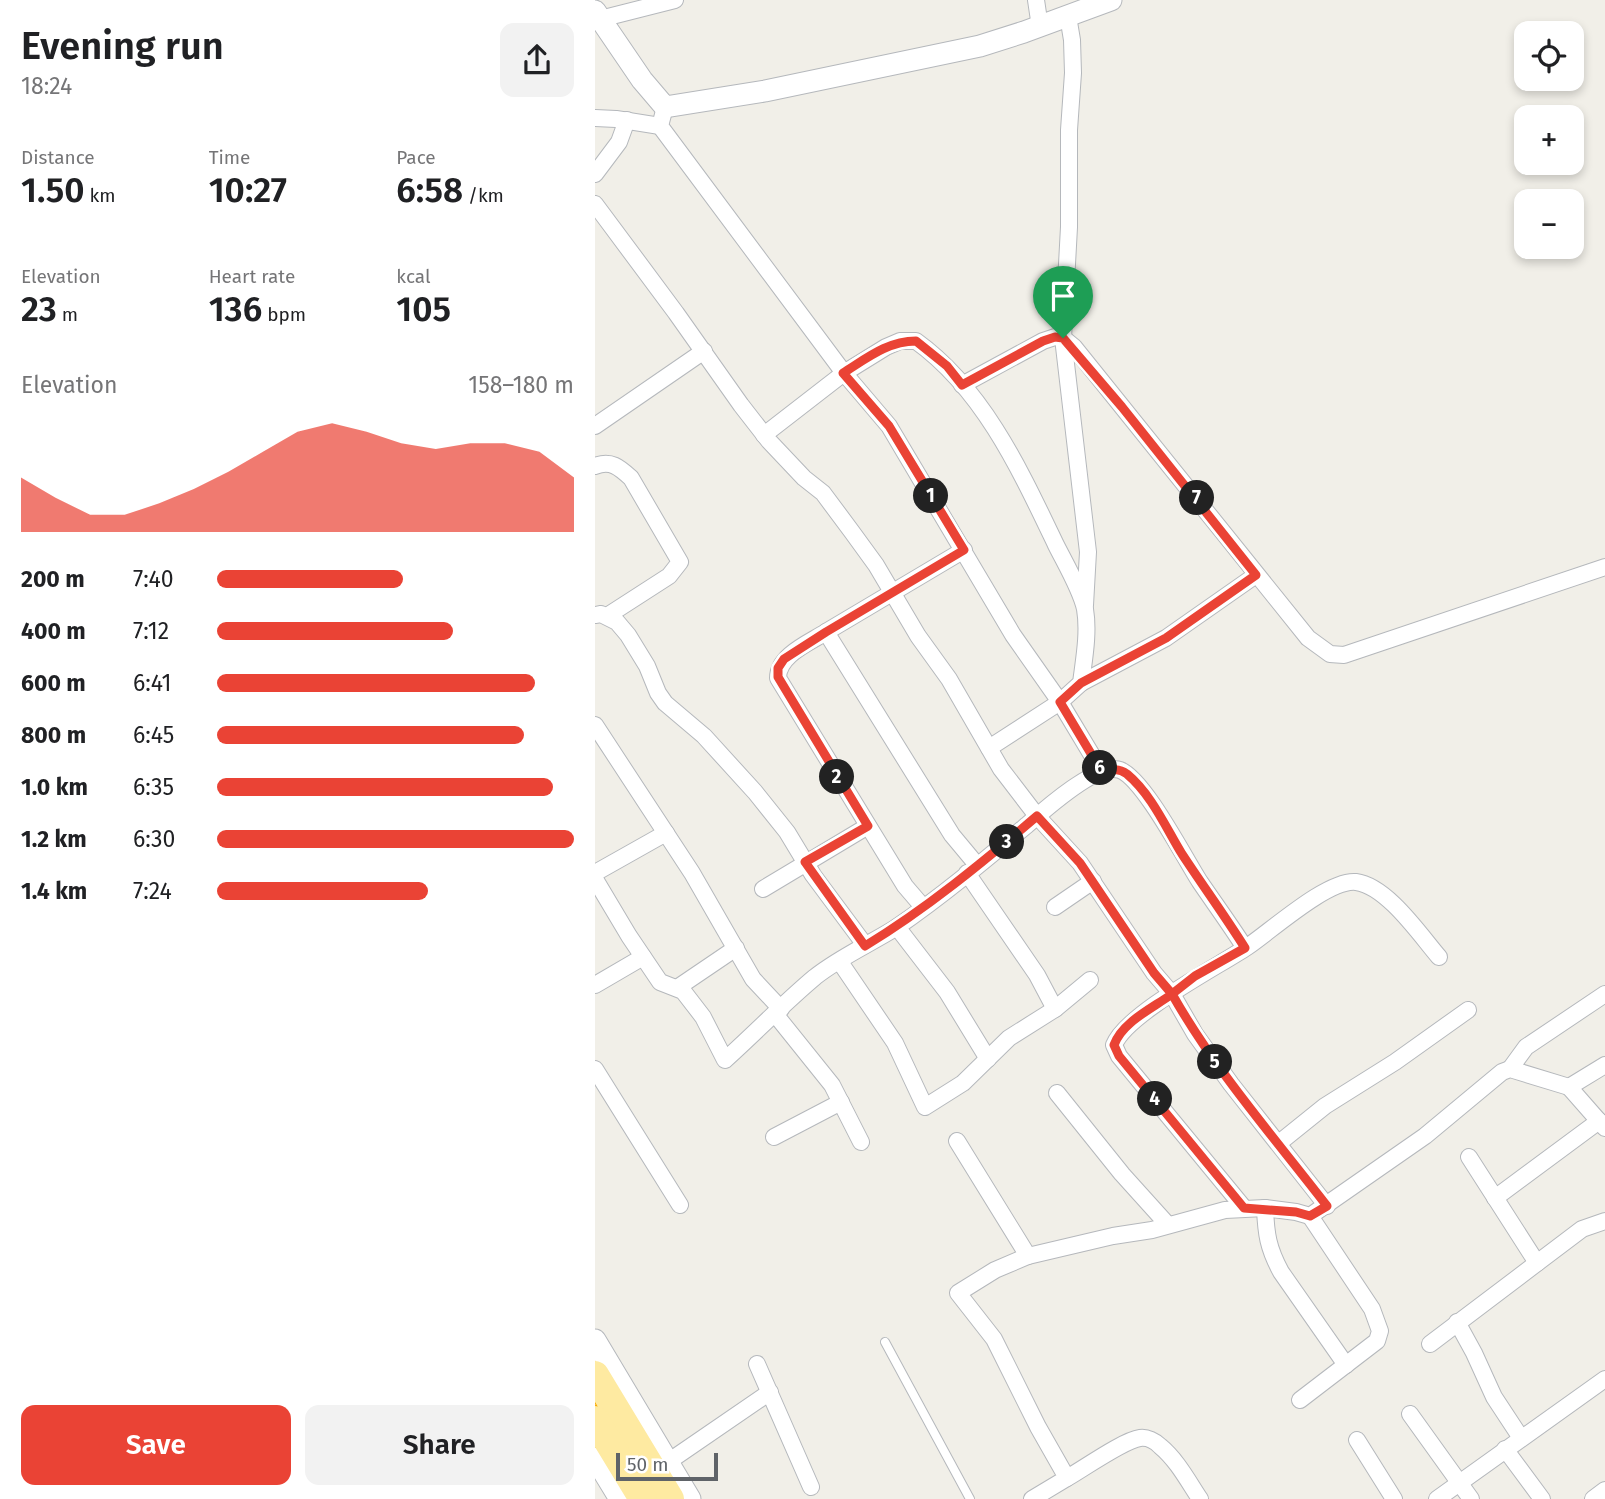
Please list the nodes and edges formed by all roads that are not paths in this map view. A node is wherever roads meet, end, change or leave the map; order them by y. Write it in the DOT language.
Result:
graph roads {
  1 [pos="675,0"];
  2 [pos="1022,0"];
  3 [pos="1111,0"];
  4 [pos="1038,12"];
  5 [pos="598,15"];
  6 [pos="1068,16"];
  7 [pos="663,116"];
  8 [pos="595,118"];
  9 [pos="627,120"];
  10 [pos="595,174"];
  11 [pos="595,204"];
  12 [pos="1063,338"];
  13 [pos="704,351"];
  14 [pos="843,373"];
  15 [pos="962,385"];
  16 [pos="595,426"];
  17 [pos="764,435"];
  18 [pos="595,466"];
  19 [pos="964,550"];
  20 [pos="1605,568"];
  21 [pos="1256,575"];
  22 [pos="893,592"];
  23 [pos="1084,607"];
  24 [pos="599,612"];
  25 [pos="826,632"];
  26 [pos="1081,683"];
  27 [pos="1060,702"];
  28 [pos="595,725"];
  29 [pos="989,748"];
  30 [pos="1102,772"];
  31 [pos="1037,816"];
  32 [pos="868,826"];
  33 [pos="666,833"];
  34 [pos="805,862"];
  35 [pos="972,869"];
  36 [pos="595,873"];
  37 [pos="595,879"];
  38 [pos="1093,881"];
  39 [pos="763,889"];
  40 [pos="923,907"];
  41 [pos="1055,907"];
  42 [pos="897,927"];
  43 [pos="865,946"];
  44 [pos="736,947"];
  45 [pos="1245,948"];
  46 [pos="643,957"];
  47 [pos="1439,957"];
  48 [pos="840,962"];
  49 [pos="1090,980"];
  50 [pos="595,985"];
  51 [pos="677,988"];
  52 [pos="1172,994"];
  53 [pos="1605,994"];
  54 [pos="1055,1009"];
  55 [pos="1468,1010"];
  56 [pos="778,1011"];
  57 [pos="988,1059"];
  58 [pos="1605,1065"];
  59 [pos="595,1069"];
  60 [pos="1510,1069"];
  61 [pos="1569,1087"];
  62 [pos="1057,1093"];
  63 [pos="841,1102"];
  64 [pos="1602,1124"];
  65 [pos="774,1138"];
  66 [pos="957,1141"];
  67 [pos="861,1142"];
  68 [pos="1279,1143"];
  69 [pos="1469,1157"];
  70 [pos="1495,1198"];
  71 [pos="680,1205"];
  72 [pos="1327,1206"];
  73 [pos="1244,1208"];
  74 [pos="1265,1208"];
  75 [pos="1310,1216"];
  76 [pos="1605,1221"];
  77 [pos="1168,1225"];
  78 [pos="1028,1256"];
  79 [pos="1537,1263"];
  80 [pos="1457,1322"];
  81 [pos="595,1340"];
  82 [pos="884,1342"];
  83 [pos="1430,1345"];
  84 [pos="757,1364"];
  85 [pos="1346,1365"];
  86 [pos="595,1375"];
  87 [pos="1605,1379"];
  88 [pos="770,1392"];
  89 [pos="1300,1400"];
  90 [pos="1410,1414"];
  91 [pos="595,1420"];
  92 [pos="1521,1438"];
  93 [pos="1357,1440"];
  94 [pos="1505,1449"];
  95 [pos="595,1458"];
  96 [pos="668,1462"];
  97 [pos="1067,1478"];
  98 [pos="1459,1483"];
  99 [pos="811,1487"];
  100 [pos="1605,1490"];
  101 [pos="620,1499"];
  102 [pos="643,1499"];
  103 [pos="670,1499"];
  104 [pos="690,1499"];
  105 [pos="970,1499"];
  106 [pos="1032,1499"];
  107 [pos="1200,1499"];
  108 [pos="1394,1499"];
  109 [pos="1437,1499"];
  110 [pos="1471,1499"];
  111 [pos="1542,1499"];
  112 [pos="1593,1499"];
  1 -- 5 [label="street"];
  2 -- 4 [label="street"];
  3 -- 6 [label="street"];
  4 -- 6 [label="street"];
  4 -- 7 [label="street"];
  5 -- 7 [label="street"];
  6 -- 12 [label="street"];
  7 -- 9 [label="street"];
  7 -- 14 [label="street"];
  8 -- 9 [label="street"];
  9 -- 10 [label="street"];
  11 -- 13 [label="street"];
  12 -- 15 [label="street"];
  12 -- 21 [label="street"];
  12 -- 23 [label="street"];
  13 -- 16 [label="street"];
  13 -- 17 [label="street"];
  14 -- 15 [label="street"];
  14 -- 17 [label="street"];
  14 -- 19 [label="street"];
  15 -- 23 [label="street"];
  17 -- 22 [label="street"];
  18 -- 24 [label="street"];
  19 -- 22 [label="street"];
  19 -- 27 [label="street"];
  20 -- 21 [label="street"];
  21 -- 26 [label="street"];
  22 -- 25 [label="street"];
  22 -- 29 [label="street"];
  23 -- 26 [label="street"];
  24 -- 34 [label="street"];
  25 -- 32 [label="street"];
  25 -- 35 [label="street"];
  26 -- 27 [label="street"];
  27 -- 29 [label="street"];
  27 -- 30 [label="street"];
  28 -- 33 [label="street"];
  29 -- 31 [label="street"];
  30 -- 31 [label="street"];
  30 -- 45 [label="street"];
  31 -- 35 [label="street"];
  31 -- 38 [label="street"];
  32 -- 34 [label="street"];
  32 -- 40 [label="street"];
  33 -- 36 [label="street"];
  33 -- 44 [label="street"];
  34 -- 39 [label="street"];
  34 -- 43 [label="street"];
  35 -- 40 [label="street"];
  35 -- 54 [label="street"];
  37 -- 46 [label="street"];
  38 -- 41 [label="street"];
  38 -- 52 [label="street"];
  40 -- 42 [label="street"];
  42 -- 43 [label="street"];
  42 -- 57 [label="street"];
  43 -- 48 [label="street"];
  44 -- 51 [label="street"];
  44 -- 56 [label="street"];
  45 -- 47 [label="street"];
  45 -- 52 [label="street"];
  46 -- 50 [label="street"];
  46 -- 51 [label="street"];
  48 -- 56 [label="street"];
  48 -- 57 [label="street"];
  49 -- 54 [label="street"];
  51 -- 56 [label="street"];
  52 -- 68 [label="street"];
  52 -- 73 [label="street"];
  53 -- 60 [label="street"];
  54 -- 57 [label="street"];
  55 -- 68 [label="street"];
  56 -- 63 [label="street"];
  58 -- 61 [label="street"];
  59 -- 71 [label="street"];
  60 -- 61 [label="street"];
  60 -- 72 [label="street"];
  61 -- 64 [label="street"];
  62 -- 77 [label="street"];
  63 -- 65 [label="street"];
  63 -- 67 [label="street"];
  64 -- 70 [label="street"];
  66 -- 78 [label="street"];
  68 -- 72 [label="street"];
  69 -- 70 [label="street"];
  70 -- 79 [label="street"];
  72 -- 75 [label="street"];
  73 -- 74 [label="street"];
  73 -- 77 [label="street"];
  74 -- 75 [label="street"];
  74 -- 85 [label="street"];
  75 -- 85 [label="street"];
  76 -- 79 [label="street"];
  77 -- 78 [label="street"];
  78 -- 97 [label="street"];
  79 -- 80 [label="street"];
  80 -- 83 [label="street"];
  80 -- 92 [label="street"];
  81 -- 96 [label="street"];
  82 -- 105 [label="lane"];
  84 -- 88 [label="street"];
  85 -- 89 [label="street"];
  86 -- 103 [label="highway"];
  87 -- 92 [label="street"];
  88 -- 96 [label="street"];
  88 -- 99 [label="street"];
  90 -- 98 [label="street"];
  91 -- 102 [label="highway"];
  92 -- 94 [label="street"];
  93 -- 108 [label="street"];
  94 -- 98 [label="street"];
  94 -- 111 [label="street"];
  95 -- 101 [label="street"];
  96 -- 104 [label="street"];
  97 -- 106 [label="street"];
  97 -- 107 [label="street"];
  98 -- 109 [label="street"];
  98 -- 110 [label="street"];
  100 -- 112 [label="street"];
}
